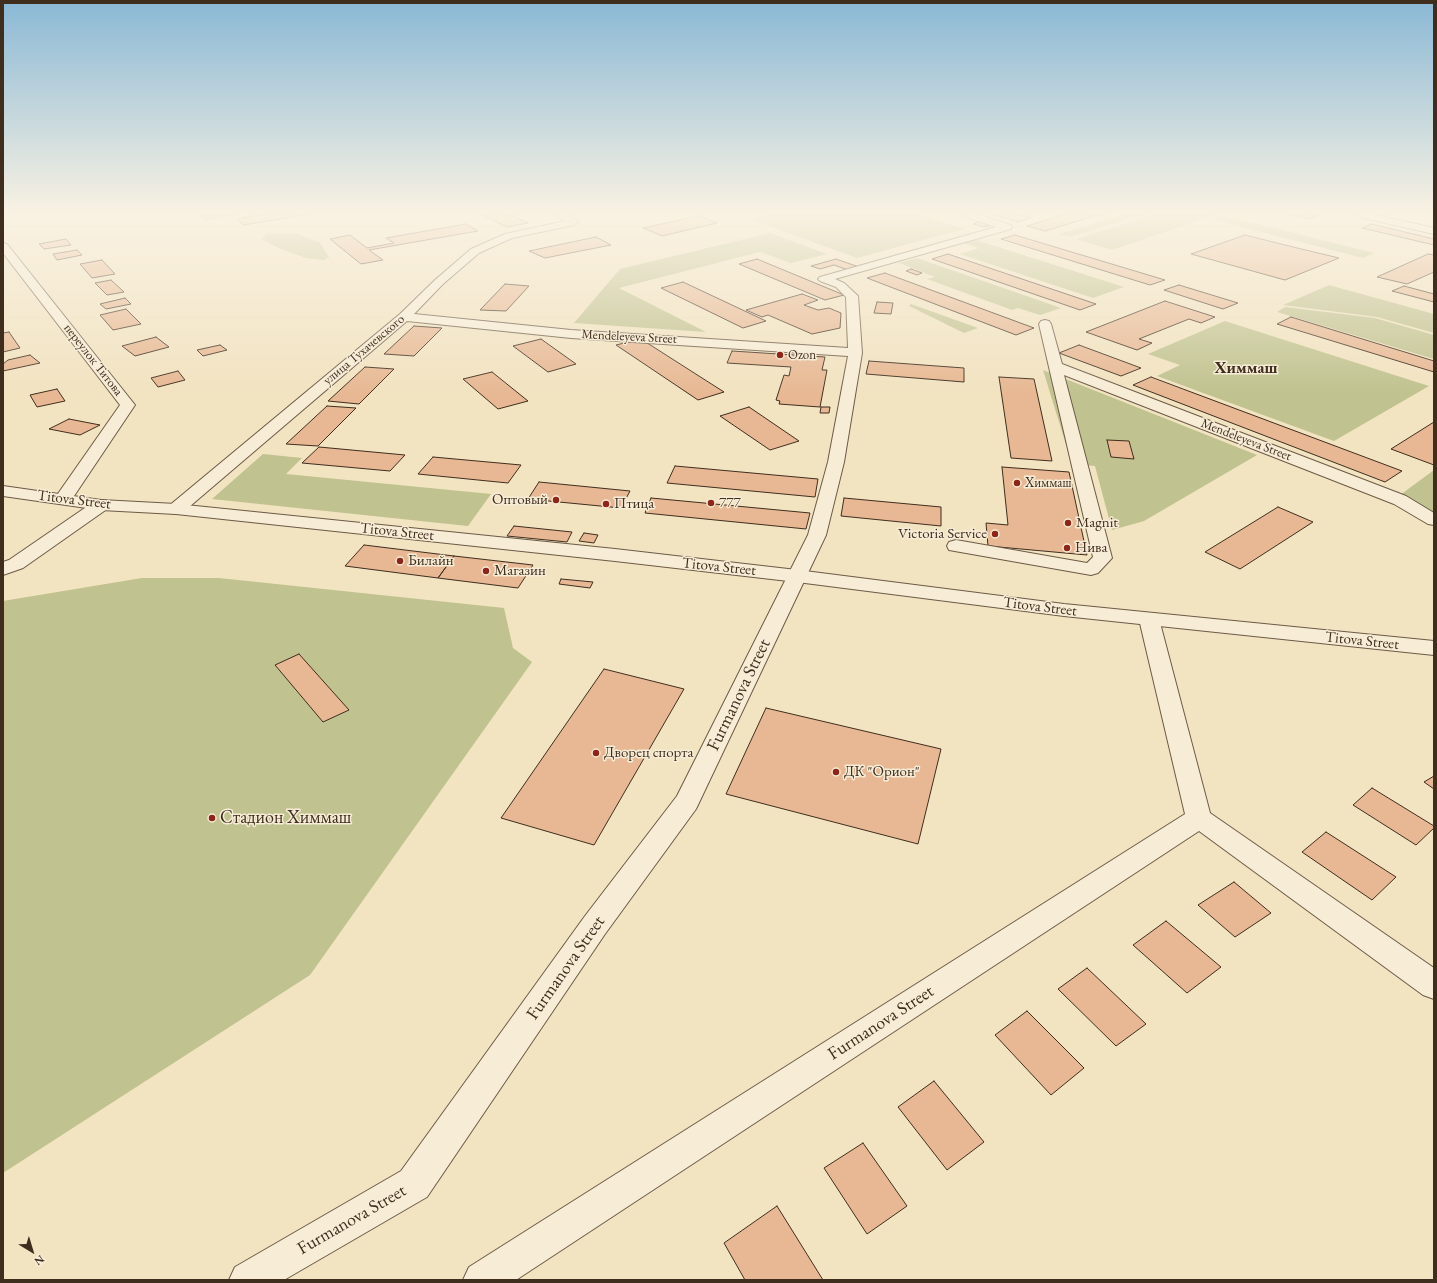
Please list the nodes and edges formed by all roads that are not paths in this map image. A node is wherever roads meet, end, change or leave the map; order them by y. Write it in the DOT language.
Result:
graph roads {
  1 [pos="25,274"];
  2 [pos="448,274"];
  3 [pos="842,274"];
  4 [pos="404,317"];
  5 [pos="1045,324"];
  6 [pos="855,353"];
  7 [pos="1055,366"];
  8 [pos="3,491"];
  9 [pos="64,498"];
  10 [pos="101,504"];
  11 [pos="176,509"];
  12 [pos="1434,520"];
  13 [pos="956,546"];
  14 [pos="3,569"];
  15 [pos="797,576"];
  16 [pos="1149,619"];
  17 [pos="1434,648"];
  18 [pos="1199,818"];
  19 [pos="1434,985"];
  20 [pos="248,1280"];
  21 [pos="482,1280"];
  1 -- 9 [label="street, переулок Титова"];
  2 -- 4 [label="street, улица Тухачевского"];
  3 -- 6 [label="street, Furmanova Street"];
  4 -- 6 [label="street, Mendeleyeva Street"];
  4 -- 11 [label="street, улица Тухачевского"];
  5 -- 7 [label="street"];
  6 -- 15 [label="street, Furmanova Street"];
  7 -- 12 [label="street, Mendeleyeva Street"];
  7 -- 13 [label="street"];
  8 -- 9 [label="street, Titova Street"];
  9 -- 10 [label="street, Titova Street"];
  10 -- 11 [label="street, Titova Street"];
  10 -- 14 [label="street"];
  11 -- 15 [label="street, Titova Street"];
  15 -- 16 [label="street, Titova Street"];
  15 -- 20 [label="street, Furmanova Street"];
  16 -- 17 [label="street, Titova Street"];
  16 -- 18 [label="street"];
  18 -- 19 [label="street"];
  18 -- 21 [label="street, Furmanova Street"];
}
